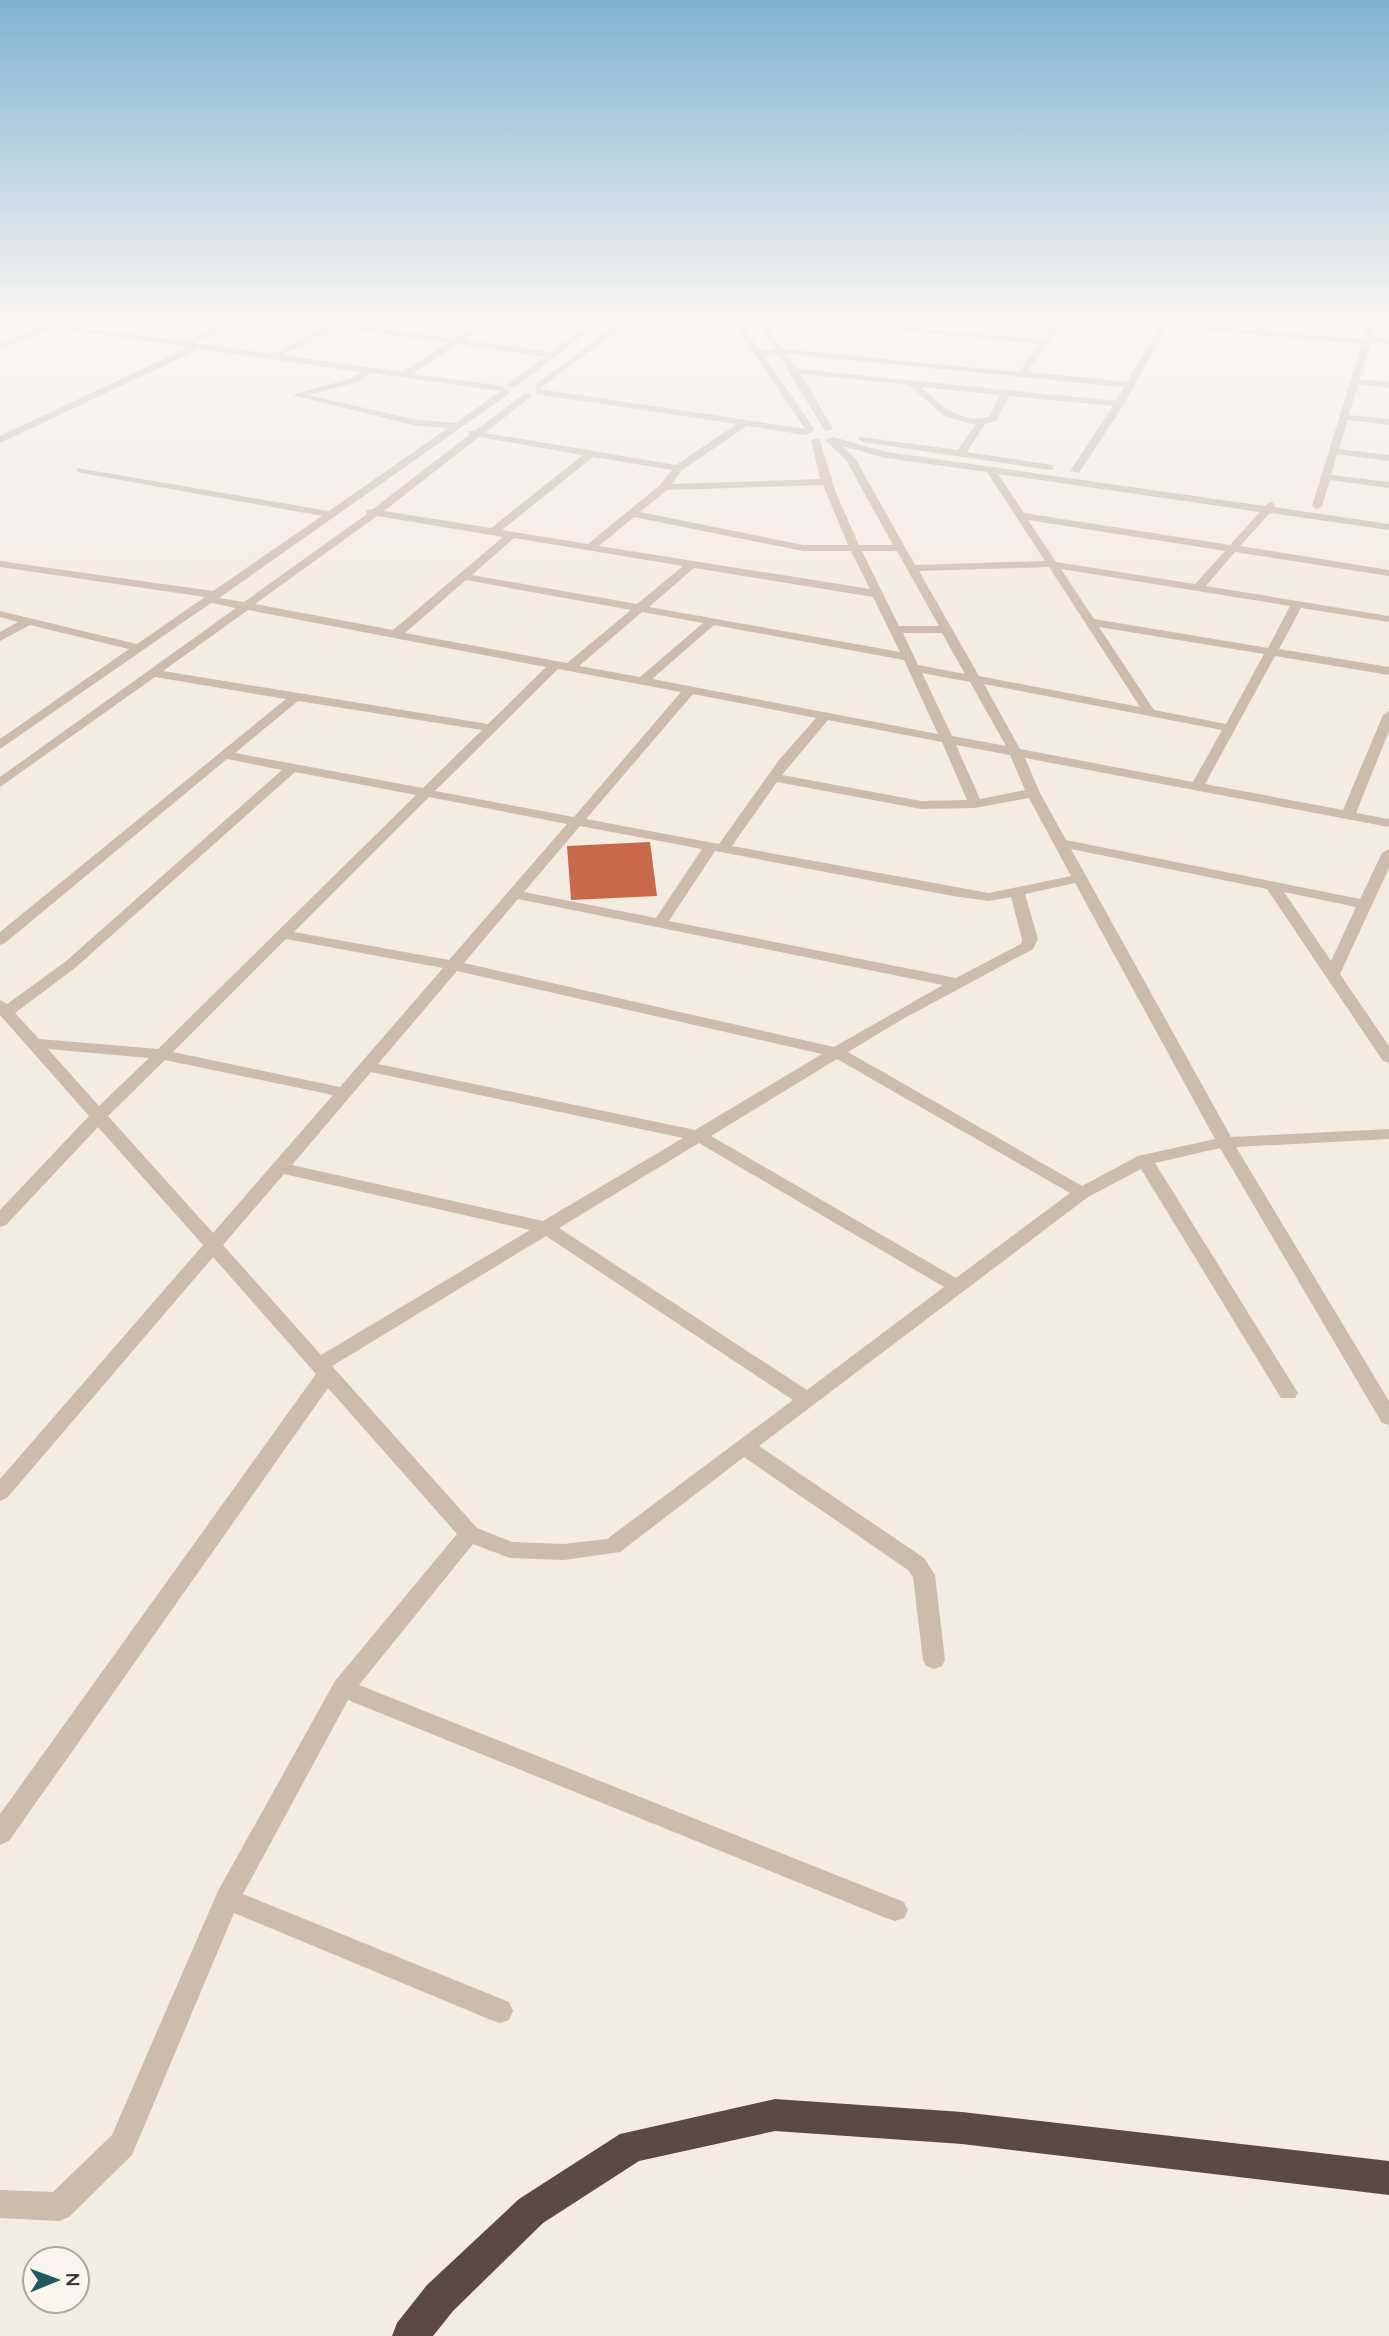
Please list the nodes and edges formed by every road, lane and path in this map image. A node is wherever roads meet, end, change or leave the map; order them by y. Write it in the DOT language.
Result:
graph roads {
  1 [pos="27,427"];
  2 [pos="446,427"];
  3 [pos="486,427"];
  4 [pos="739,427"];
  5 [pos="771,427"];
  6 [pos="817,427"];
  7 [pos="820,427"];
  8 [pos="978,427"];
  9 [pos="1104,427"];
  10 [pos="1340,427"];
  11 [pos="452,428"];
  12 [pos="477,434"];
  13 [pos="823,435"];
  14 [pos="0,440"];
  15 [pos="1333,451"];
  16 [pos="592,453"];
  17 [pos="961,454"];
  18 [pos="1389,458"];
  19 [pos="678,468"];
  20 [pos="81,470"];
  21 [pos="991,471"];
  22 [pos="1075,471"];
  23 [pos="1325,477"];
  24 [pos="828,482"];
  25 [pos="1389,485"];
  26 [pos="664,487"];
  27 [pos="1276,500"];
  28 [pos="1317,506"];
  29 [pos="341,507"];
  30 [pos="1265,510"];
  31 [pos="375,513"];
  32 [pos="632,513"];
  33 [pos="331,514"];
  34 [pos="1019,515"];
  35 [pos="1389,516"];
  36 [pos="1389,527"];
  37 [pos="494,531"];
  38 [pos="513,534"];
  39 [pos="592,546"];
  40 [pos="901,548"];
  41 [pos="1232,548"];
  42 [pos="856,549"];
  43 [pos="0,564"];
  44 [pos="1051,564"];
  45 [pos="690,566"];
  46 [pos="913,568"];
  47 [pos="1389,573"];
  48 [pos="462,576"];
  49 [pos="1199,587"];
  50 [pos="878,594"];
  51 [pos="212,597"];
  52 [pos="1298,603"];
  53 [pos="243,606"];
  54 [pos="639,609"];
  55 [pos="0,614"];
  56 [pos="1389,619"];
  57 [pos="27,622"];
  58 [pos="711,622"];
  59 [pos="1090,622"];
  60 [pos="946,629"];
  61 [pos="895,630"];
  62 [pos="395,635"];
  63 [pos="0,637"];
  64 [pos="138,648"];
  65 [pos="1272,651"];
  66 [pos="910,662"];
  67 [pos="562,667"];
  68 [pos="1389,671"];
  69 [pos="150,673"];
  70 [pos="973,679"];
  71 [pos="642,682"];
  72 [pos="689,691"];
  73 [pos="295,697"];
  74 [pos="1150,713"];
  75 [pos="1389,715"];
  76 [pos="825,716"];
  77 [pos="1229,728"];
  78 [pos="491,729"];
  79 [pos="949,740"];
  80 [pos="0,745"];
  81 [pos="1016,753"];
  82 [pos="224,755"];
  83 [pos="292,768"];
  84 [pos="774,777"];
  85 [pos="0,783"];
  86 [pos="1197,787"];
  87 [pos="426,793"];
  88 [pos="1033,793"];
  89 [pos="975,804"];
  90 [pos="1348,815"];
  91 [pos="576,820"];
  92 [pos="1389,823"];
  93 [pos="1062,843"];
  94 [pos="718,846"];
  95 [pos="1389,853"];
  96 [pos="1080,878"];
  97 [pos="1272,885"];
  98 [pos="1017,891"];
  99 [pos="513,894"];
  100 [pos="1365,904"];
  101 [pos="660,924"];
  102 [pos="283,934"];
  103 [pos="0,940"];
  104 [pos="452,965"];
  105 [pos="1332,974"];
  106 [pos="960,984"];
  107 [pos="3,1009"];
  108 [pos="33,1042"];
  109 [pos="836,1052"];
  110 [pos="162,1054"];
  111 [pos="1389,1058"];
  112 [pos="364,1066"];
  113 [pos="342,1092"];
  114 [pos="99,1116"];
  115 [pos="1389,1134"];
  116 [pos="698,1136"];
  117 [pos="1225,1143"];
  118 [pos="1144,1160"];
  119 [pos="277,1167"];
  120 [pos="1082,1194"];
  121 [pos="0,1221"];
  122 [pos="547,1228"];
  123 [pos="212,1243"];
  124 [pos="958,1287"];
  125 [pos="323,1369"];
  126 [pos="1288,1393"];
  127 [pos="808,1400"];
  128 [pos="1389,1418"];
  129 [pos="743,1446"];
  130 [pos="0,1493"];
  131 [pos="470,1534"];
  132 [pos="934,1660"];
  133 [pos="344,1688"];
  134 [pos="0,1834"];
  135 [pos="227,1899"];
  136 [pos="895,1910"];
  137 [pos="500,2011"];
  138 [pos="1389,2178"];
  139 [pos="0,2204"];
  140 [pos="410,2336"];
  1 -- 14 [label="street"];
  2 -- 11 [label="street"];
  3 -- 12 [label="street"];
  4 -- 19 [label="street"];
  5 -- 13 [label="street"];
  6 -- 13 [label="street"];
  7 -- 13 [label="street"];
  8 -- 17 [label="street"];
  9 -- 22 [label="street"];
  10 -- 15 [label="street"];
  11 -- 12 [label="street"];
  11 -- 29 [label="street"];
  12 -- 16 [label="street"];
  12 -- 31 [label="street"];
  13 -- 17 [label="street"];
  13 -- 21 [label="street"];
  13 -- 24 [label="street"];
  13 -- 40 [label="street"];
  15 -- 18 [label="street"];
  15 -- 23 [label="street"];
  16 -- 19 [label="street"];
  16 -- 37 [label="street"];
  17 -- 22 [label="street"];
  19 -- 26 [label="street"];
  20 -- 33 [label="street"];
  21 -- 30 [label="street"];
  21 -- 34 [label="street"];
  22 -- 27 [label="street"];
  23 -- 25 [label="street"];
  23 -- 28 [label="street"];
  24 -- 26 [label="street"];
  24 -- 42 [label="street"];
  26 -- 32 [label="street"];
  27 -- 28 [label="street"];
  27 -- 30 [label="street"];
  28 -- 35 [label="street"];
  29 -- 31 [label="street"];
  29 -- 33 [label="street"];
  30 -- 36 [label="street"];
  30 -- 41 [label="street"];
  31 -- 37 [label="street"];
  31 -- 53 [label="street"];
  32 -- 39 [label="street"];
  32 -- 42 [label="street"];
  33 -- 51 [label="street"];
  34 -- 41 [label="street"];
  34 -- 44 [label="street"];
  37 -- 38 [label="street"];
  38 -- 39 [label="street"];
  38 -- 48 [label="street"];
  39 -- 45 [label="street"];
  40 -- 42 [label="street"];
  40 -- 46 [label="street"];
  41 -- 47 [label="street"];
  41 -- 49 [label="street"];
  42 -- 50 [label="street"];
  43 -- 51 [label="street"];
  44 -- 46 [label="street"];
  44 -- 49 [label="street"];
  44 -- 59 [label="street"];
  45 -- 50 [label="street"];
  45 -- 54 [label="street"];
  46 -- 60 [label="street"];
  48 -- 54 [label="street"];
  48 -- 62 [label="street"];
  49 -- 52 [label="street"];
  50 -- 61 [label="street"];
  51 -- 53 [label="street"];
  51 -- 64 [label="street"];
  52 -- 56 [label="street"];
  52 -- 65 [label="street"];
  53 -- 62 [label="street"];
  53 -- 69 [label="street"];
  54 -- 58 [label="street"];
  54 -- 67 [label="street"];
  55 -- 57 [label="street"];
  57 -- 63 [label="street"];
  57 -- 64 [label="street"];
  58 -- 66 [label="street"];
  58 -- 71 [label="street"];
  59 -- 65 [label="street"];
  59 -- 74 [label="street"];
  60 -- 61 [label="street"];
  60 -- 70 [label="street"];
  61 -- 66 [label="street"];
  62 -- 67 [label="street"];
  64 -- 80 [label="street"];
  65 -- 68 [label="street"];
  65 -- 77 [label="street"];
  66 -- 70 [label="street"];
  66 -- 79 [label="street"];
  67 -- 71 [label="street"];
  67 -- 78 [label="street"];
  69 -- 73 [label="street"];
  69 -- 85 [label="street"];
  70 -- 74 [label="street"];
  70 -- 81 [label="street"];
  71 -- 72 [label="street"];
  72 -- 76 [label="street"];
  72 -- 91 [label="street"];
  73 -- 78 [label="street"];
  73 -- 82 [label="street"];
  74 -- 77 [label="street"];
  75 -- 90 [label="street"];
  76 -- 79 [label="street"];
  76 -- 84 [label="street"];
  77 -- 86 [label="street"];
  78 -- 87 [label="street"];
  79 -- 81 [label="street"];
  79 -- 89 [label="street"];
  81 -- 86 [label="street"];
  81 -- 88 [label="street"];
  82 -- 83 [label="street"];
  82 -- 103 [label="street"];
  83 -- 87 [label="street"];
  83 -- 107 [label="street"];
  84 -- 89 [label="street"];
  84 -- 94 [label="street"];
  86 -- 90 [label="street"];
  87 -- 91 [label="street"];
  87 -- 102 [label="street"];
  88 -- 89 [label="street"];
  88 -- 93 [label="street"];
  90 -- 92 [label="street"];
  91 -- 94 [label="street"];
  91 -- 99 [label="street"];
  93 -- 96 [label="street"];
  93 -- 97 [label="street"];
  94 -- 98 [label="street"];
  94 -- 101 [label="street"];
  95 -- 100 [label="street"];
  96 -- 98 [label="street"];
  96 -- 117 [label="street"];
  97 -- 100 [label="street"];
  97 -- 105 [label="street"];
  98 -- 106 [label="street"];
  99 -- 101 [label="street"];
  99 -- 104 [label="street"];
  100 -- 105 [label="street"];
  101 -- 106 [label="street"];
  102 -- 104 [label="street"];
  102 -- 110 [label="street"];
  104 -- 109 [label="street"];
  104 -- 112 [label="street"];
  105 -- 111 [label="street"];
  106 -- 109 [label="street"];
  107 -- 108 [label="street"];
  108 -- 110 [label="street"];
  108 -- 114 [label="street"];
  109 -- 116 [label="street"];
  109 -- 120 [label="street"];
  110 -- 113 [label="street"];
  110 -- 114 [label="street"];
  112 -- 113 [label="street"];
  112 -- 116 [label="street"];
  113 -- 119 [label="street"];
  114 -- 121 [label="street"];
  114 -- 123 [label="street"];
  115 -- 117 [label="street"];
  116 -- 122 [label="street"];
  116 -- 124 [label="street"];
  117 -- 118 [label="street"];
  117 -- 128 [label="street"];
  118 -- 120 [label="street"];
  118 -- 126 [label="street"];
  119 -- 122 [label="street"];
  119 -- 123 [label="street"];
  120 -- 124 [label="street"];
  122 -- 125 [label="street"];
  122 -- 127 [label="street"];
  123 -- 125 [label="street"];
  123 -- 130 [label="street"];
  124 -- 127 [label="street"];
  125 -- 131 [label="street"];
  125 -- 134 [label="street"];
  127 -- 129 [label="street"];
  129 -- 131 [label="street"];
  129 -- 132 [label="street"];
  131 -- 133 [label="street"];
  133 -- 135 [label="street"];
  133 -- 136 [label="street"];
  135 -- 137 [label="street"];
  135 -- 139 [label="street"];
  138 -- 140 [label="highway"];
}
